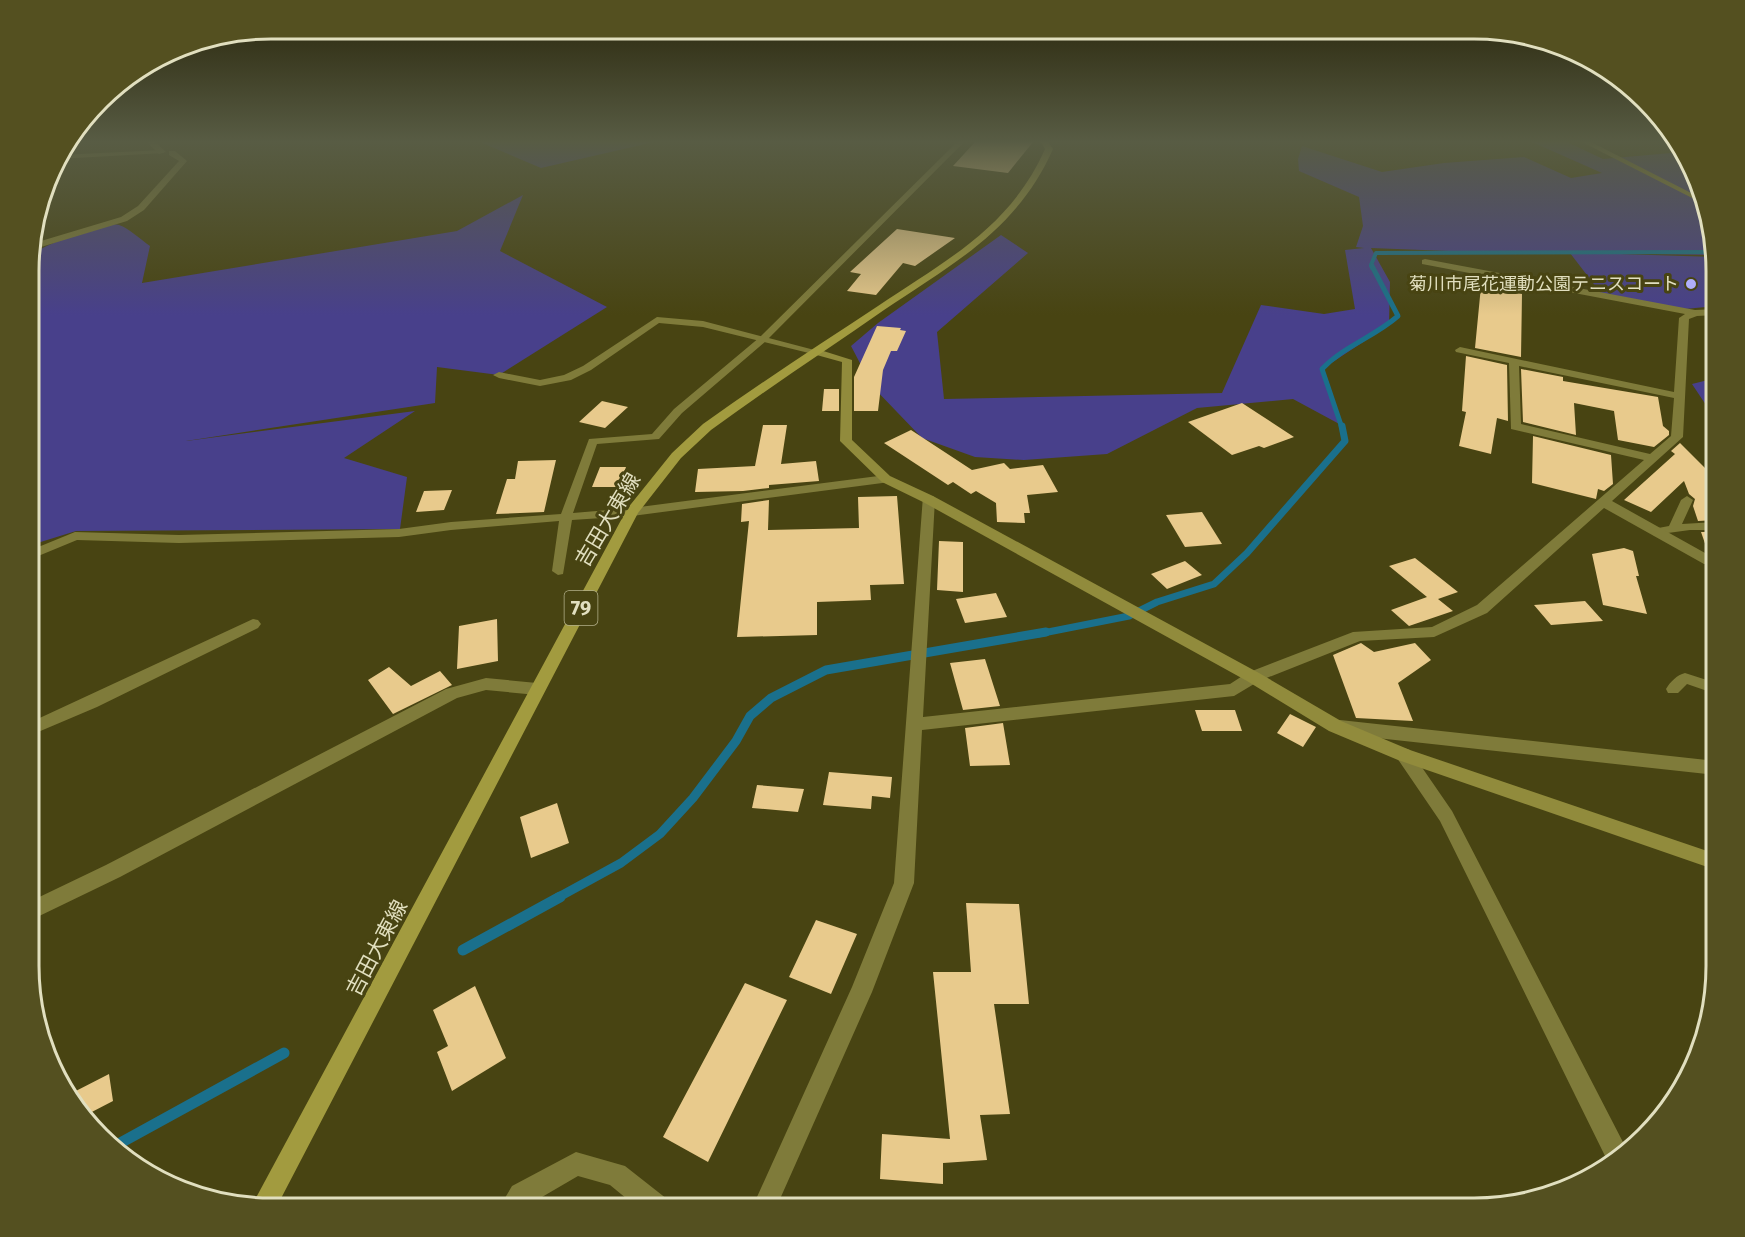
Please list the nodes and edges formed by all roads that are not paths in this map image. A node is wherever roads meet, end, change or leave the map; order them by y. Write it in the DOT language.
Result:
graph roads {
  1 [pos="149,200"];
  2 [pos="903,200"];
  3 [pos="1020,200"];
  4 [pos="41,244"];
  5 [pos="1425,262"];
  6 [pos="1706,312"];
  7 [pos="1695,313"];
  8 [pos="763,339"];
  9 [pos="1460,350"];
  10 [pos="817,352"];
  11 [pos="1514,361"];
  12 [pos="499,375"];
  13 [pos="1679,396"];
  14 [pos="1652,458"];
  15 [pos="886,479"];
  16 [pos="928,499"];
  17 [pos="1687,500"];
  18 [pos="1603,502"];
  19 [pos="632,512"];
  20 [pos="566,517"];
  21 [pos="1706,527"];
  22 [pos="1674,529"];
  23 [pos="1657,532"];
  24 [pos="39,552"];
  25 [pos="1706,559"];
  26 [pos="558,571"];
  27 [pos="253,624"];
  28 [pos="1254,677"];
  29 [pos="1706,685"];
  30 [pos="537,689"];
  31 [pos="1673,689"];
  32 [pos="914,724"];
  33 [pos="39,726"];
  34 [pos="1335,726"];
  35 [pos="1404,755"];
  36 [pos="1706,767"];
  37 [pos="1706,859"];
  38 [pos="39,907"];
  39 [pos="1615,1150"];
  40 [pos="268,1198"];
  41 [pos="519,1198"];
  42 [pos="645,1198"];
  43 [pos="768,1198"];
  1 -- 4 [label="street"];
  2 -- 8 [label="lane"];
  3 -- 10 [label="main road, 吉田大東線 / 79"];
  5 -- 7 [label="street"];
  6 -- 7 [label="street"];
  7 -- 13 [label="street"];
  8 -- 10 [label="street"];
  8 -- 12 [label="street"];
  8 -- 20 [label="lane"];
  9 -- 11 [label="street"];
  10 -- 15 [label="street"];
  10 -- 19 [label="main road, 吉田大東線 / 79"];
  11 -- 13 [label="street"];
  11 -- 14 [label="street"];
  13 -- 14 [label="street"];
  14 -- 18 [label="street"];
  15 -- 16 [label="street"];
  15 -- 19 [label="street"];
  16 -- 28 [label="street"];
  16 -- 32 [label="street"];
  17 -- 22 [label="lane"];
  18 -- 23 [label="street"];
  18 -- 28 [label="street"];
  19 -- 20 [label="lane"];
  19 -- 30 [label="main road, 吉田大東線 / 79"];
  20 -- 24 [label="lane"];
  20 -- 26 [label="lane"];
  21 -- 22 [label="lane"];
  22 -- 23 [label="lane"];
  23 -- 25 [label="street"];
  27 -- 33 [label="street"];
  28 -- 32 [label="street"];
  28 -- 34 [label="street"];
  29 -- 31 [label="lane"];
  30 -- 38 [label="street"];
  30 -- 40 [label="main road, 吉田大東線 / 79"];
  32 -- 43 [label="street"];
  34 -- 35 [label="street"];
  34 -- 36 [label="street"];
  35 -- 37 [label="street"];
  35 -- 39 [label="street"];
  41 -- 42 [label="street"];
}
